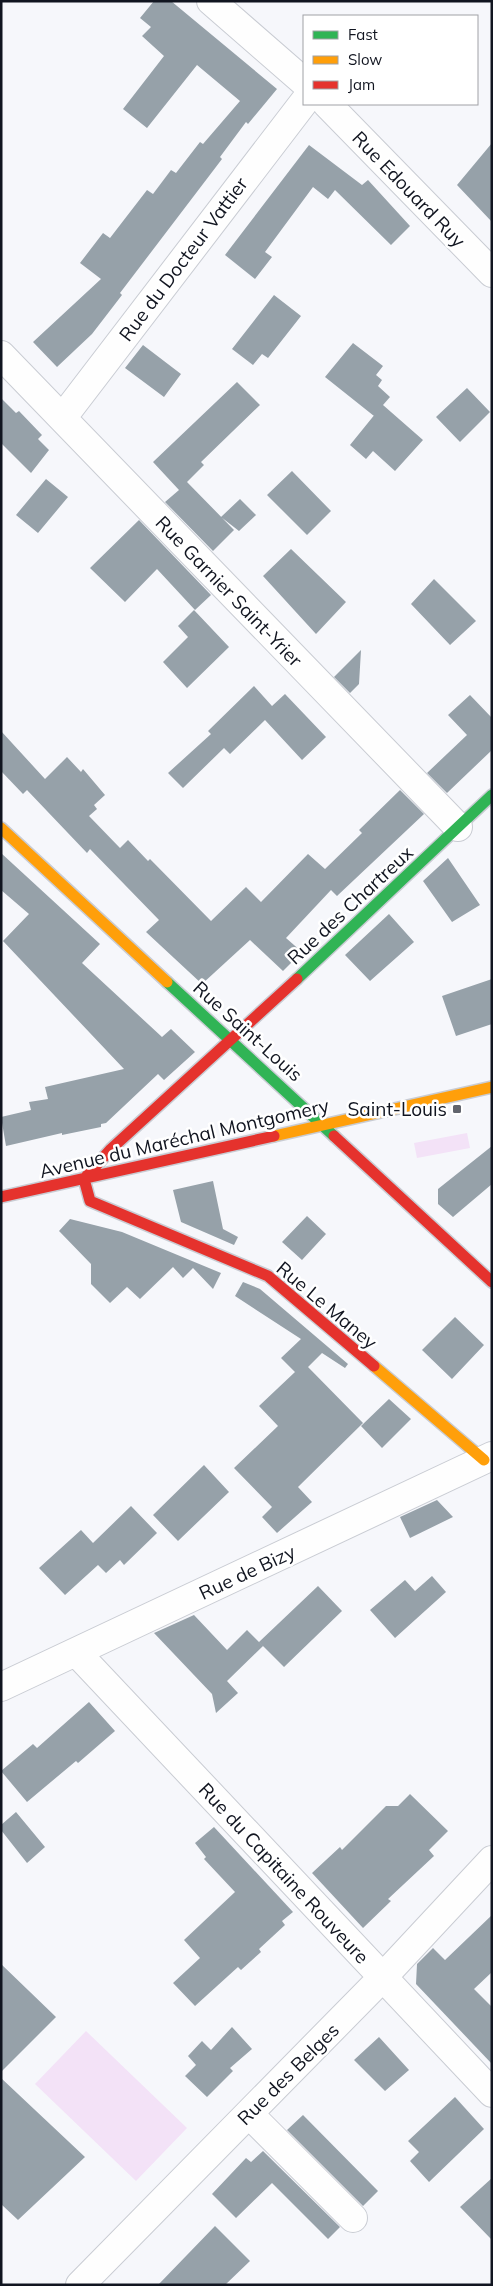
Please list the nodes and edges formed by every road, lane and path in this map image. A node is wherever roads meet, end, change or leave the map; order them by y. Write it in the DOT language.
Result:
graph roads {
  1 [pos="211,1"];
  2 [pos="303,81"];
  3 [pos="303,103"];
  4 [pos="328,105"];
  5 [pos="492,274"];
  6 [pos="1,355"];
  7 [pos="63,417"];
  8 [pos="492,795"];
  9 [pos="458,827"];
  10 [pos="1,828"];
  11 [pos="232,1040"];
  12 [pos="492,1087"];
  13 [pos="324,1125"];
  14 [pos="84,1178"];
  15 [pos="1,1197"];
  16 [pos="492,1282"];
  17 [pos="488,1459"];
  18 [pos="76,1652"];
  19 [pos="1,1687"];
  20 [pos="492,1860"];
  21 [pos="382,1978"];
  22 [pos="492,2093"];
  23 [pos="249,2114"];
  24 [pos="353,2218"];
  25 [pos="80,2285"];
  1 -- 2 [label="street"];
  3 -- 7 [label="street, Rue du Docteur Vattier"];
  4 -- 5 [label="street, Rue Edouard Ruy"];
  6 -- 7 [label="street, Rue Garnier Saint-Yrier"];
  7 -- 9 [label="street, Rue Garnier Saint-Yrier"];
  8 -- 9 [label="street, Rue des Chartreux"];
  9 -- 11 [label="street, Rue des Chartreux"];
  10 -- 11 [label="street, Rue Saint-Louis"];
  11 -- 13 [label="street, Rue Saint-Louis"];
  11 -- 14 [label="street, Rue des Chartreux"];
  12 -- 13 [label="street, Avenue du Maréchal Montgomery"];
  13 -- 14 [label="street, Avenue du Maréchal Montgomery"];
  13 -- 16 [label="street, Rue Saint-Louis"];
  14 -- 15 [label="street, Avenue du Maréchal Montgomery"];
  14 -- 17 [label="street, Rue Le Maney"];
  17 -- 18 [label="street, Rue de Bizy"];
  18 -- 19 [label="street, Rue de Bizy"];
  18 -- 21 [label="street, Rue du Capitaine Rouveure"];
  20 -- 21 [label="street, Rue des Belges"];
  21 -- 22 [label="street, Rue du Capitaine Rouveure"];
  21 -- 23 [label="street, Rue des Belges"];
  23 -- 24 [label="street"];
  23 -- 25 [label="street, Rue des Belges"];
}
